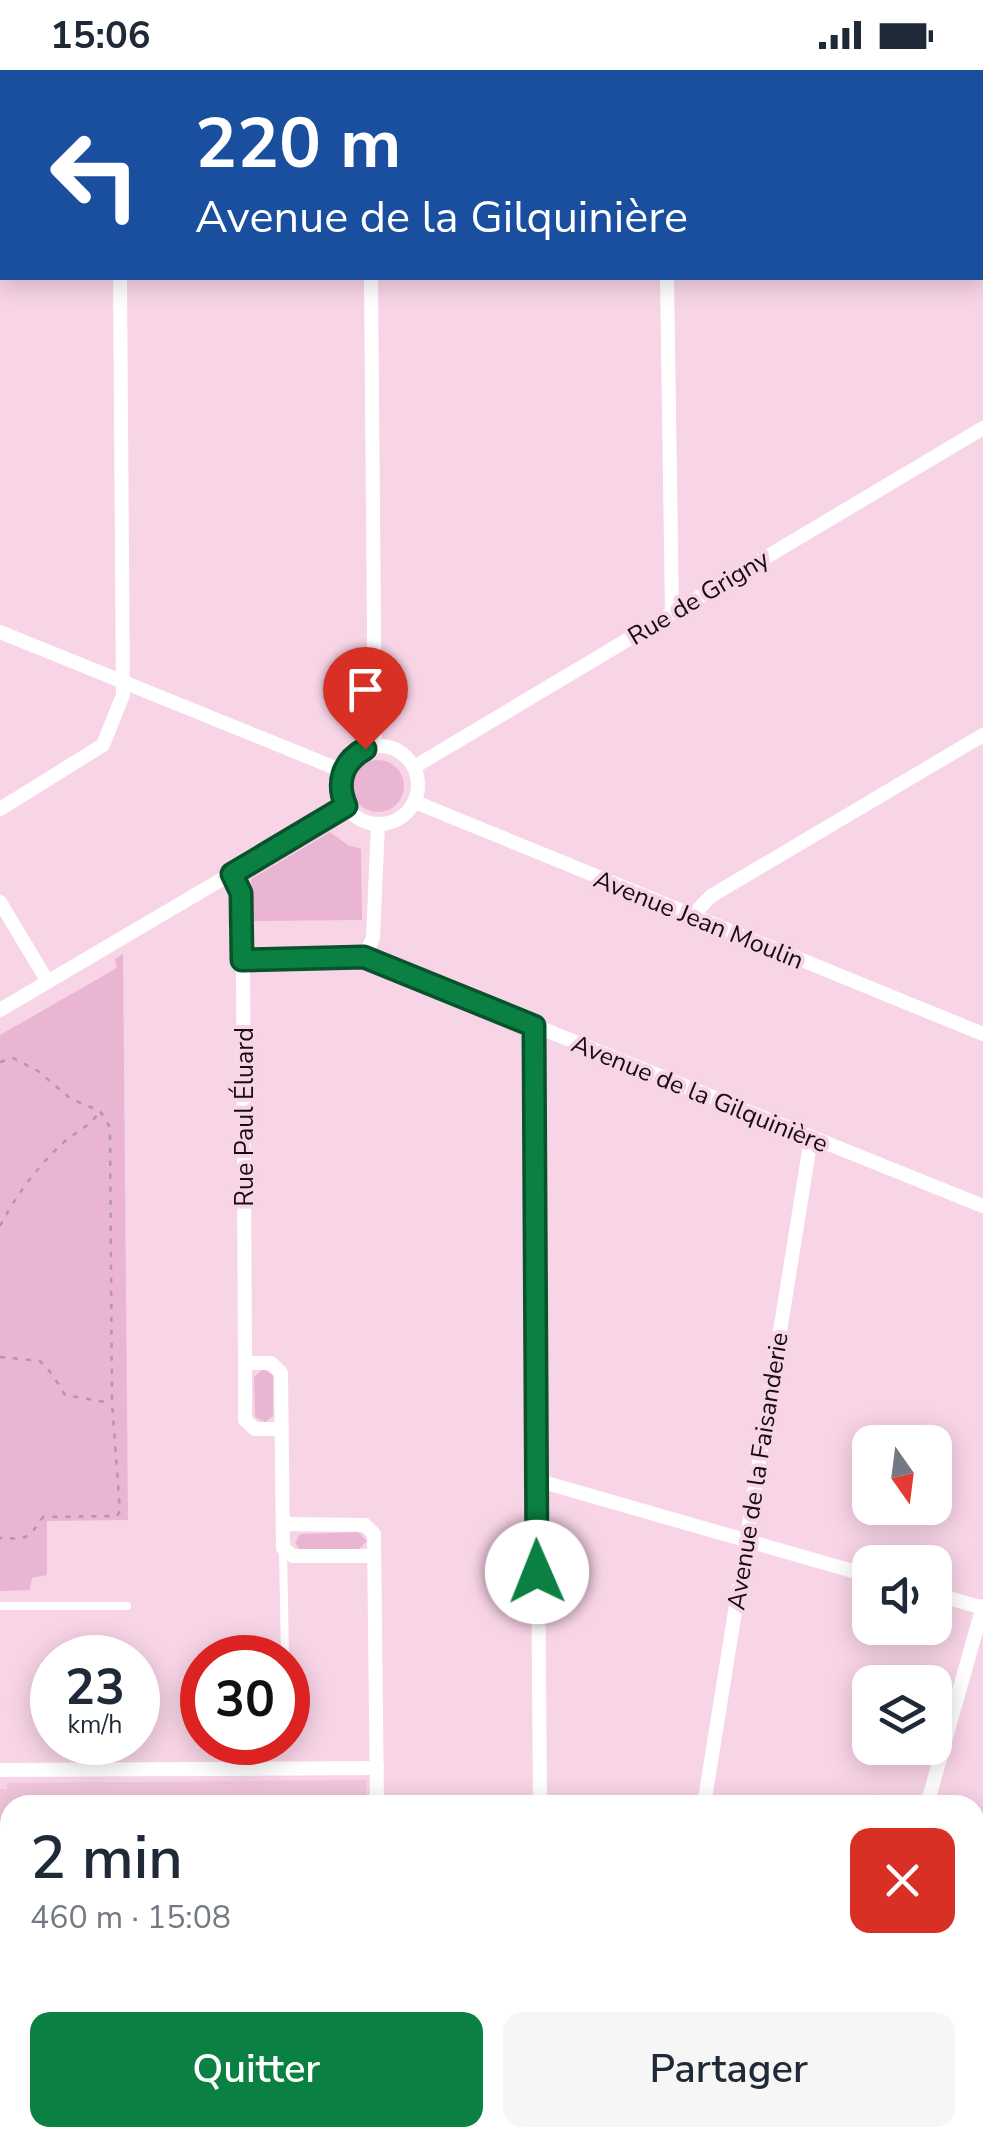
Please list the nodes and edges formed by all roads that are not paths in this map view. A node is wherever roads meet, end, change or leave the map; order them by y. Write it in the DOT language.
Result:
graph roads {
  1 [pos="120,280"];
  2 [pos="371,280"];
  3 [pos="667,280"];
  4 [pos="983,428"];
  5 [pos="672,612"];
  6 [pos="0,632"];
  7 [pos="124,682"];
  8 [pos="983,734"];
  9 [pos="375,746"];
  10 [pos="414,767"];
  11 [pos="343,771"];
  12 [pos="414,802"];
  13 [pos="346,806"];
  14 [pos="0,808"];
  15 [pos="378,824"];
  16 [pos="232,874"];
  17 [pos="0,902"];
  18 [pos="692,916"];
  19 [pos="364,957"];
  20 [pos="242,960"];
  21 [pos="48,982"];
  22 [pos="0,1010"];
  23 [pos="534,1026"];
  24 [pos="983,1034"];
  25 [pos="811,1138"];
  26 [pos="983,1206"];
  27 [pos="245,1363"];
  28 [pos="282,1429"];
  29 [pos="536,1480"];
  30 [pos="283,1524"];
  31 [pos="746,1541"];
  32 [pos="284,1548"];
  33 [pos="374,1556"];
  34 [pos="852,1571"];
  35 [pos="952,1599"];
  36 [pos="0,1606"];
  37 [pos="127,1606"];
  38 [pos="983,1607"];
  39 [pos="285,1635"];
  40 [pos="377,1768"];
  41 [pos="0,1770"];
  42 [pos="377,1795"];
  43 [pos="540,1795"];
  44 [pos="706,1795"];
  45 [pos="930,1795"];
  1 -- 7 [label="street"];
  2 -- 9 [label="street"];
  3 -- 5 [label="street"];
  4 -- 5 [label="street, Rue de Grigny"];
  5 -- 10 [label="street, Rue de Grigny"];
  6 -- 7 [label="street"];
  7 -- 11 [label="street"];
  7 -- 14 [label="street"];
  8 -- 18 [label="street"];
  9 -- 10 [label="street"];
  9 -- 11 [label="street"];
  10 -- 12 [label="street"];
  11 -- 13 [label="street"];
  12 -- 15 [label="street"];
  12 -- 18 [label="street, Avenue Jean Moulin"];
  13 -- 15 [label="street"];
  13 -- 16 [label="street"];
  15 -- 19 [label="street"];
  16 -- 20 [label="street, Rue Paul Éluard"];
  16 -- 21 [label="street"];
  17 -- 21 [label="street"];
  18 -- 24 [label="street, Avenue Jean Moulin"];
  19 -- 20 [label="street, Avenue de la Gilquinière"];
  19 -- 23 [label="street, Avenue de la Gilquinière"];
  20 -- 27 [label="street, Rue Paul Éluard"];
  21 -- 22 [label="street"];
  23 -- 25 [label="street, Avenue de la Gilquinière"];
  23 -- 29 [label="street"];
  25 -- 26 [label="street, Avenue de la Gilquinière"];
  25 -- 31 [label="street, Avenue de la Faisanderie"];
  27 -- 28 [label="street"];
  27 -- 28 [label="street, Rue Paul Éluard"];
  28 -- 30 [label="street"];
  29 -- 31 [label="street"];
  29 -- 43 [label="street"];
  30 -- 32 [label="street"];
  30 -- 33 [label="street"];
  31 -- 34 [label="street"];
  31 -- 44 [label="street, Avenue de la Faisanderie"];
  32 -- 33 [label="street"];
  32 -- 39 [label="lane"];
  33 -- 40 [label="street"];
  35 -- 38 [label="street"];
  36 -- 37 [label="lane"];
  38 -- 45 [label="street"];
  40 -- 41 [label="street"];
  40 -- 42 [label="street"];
}
